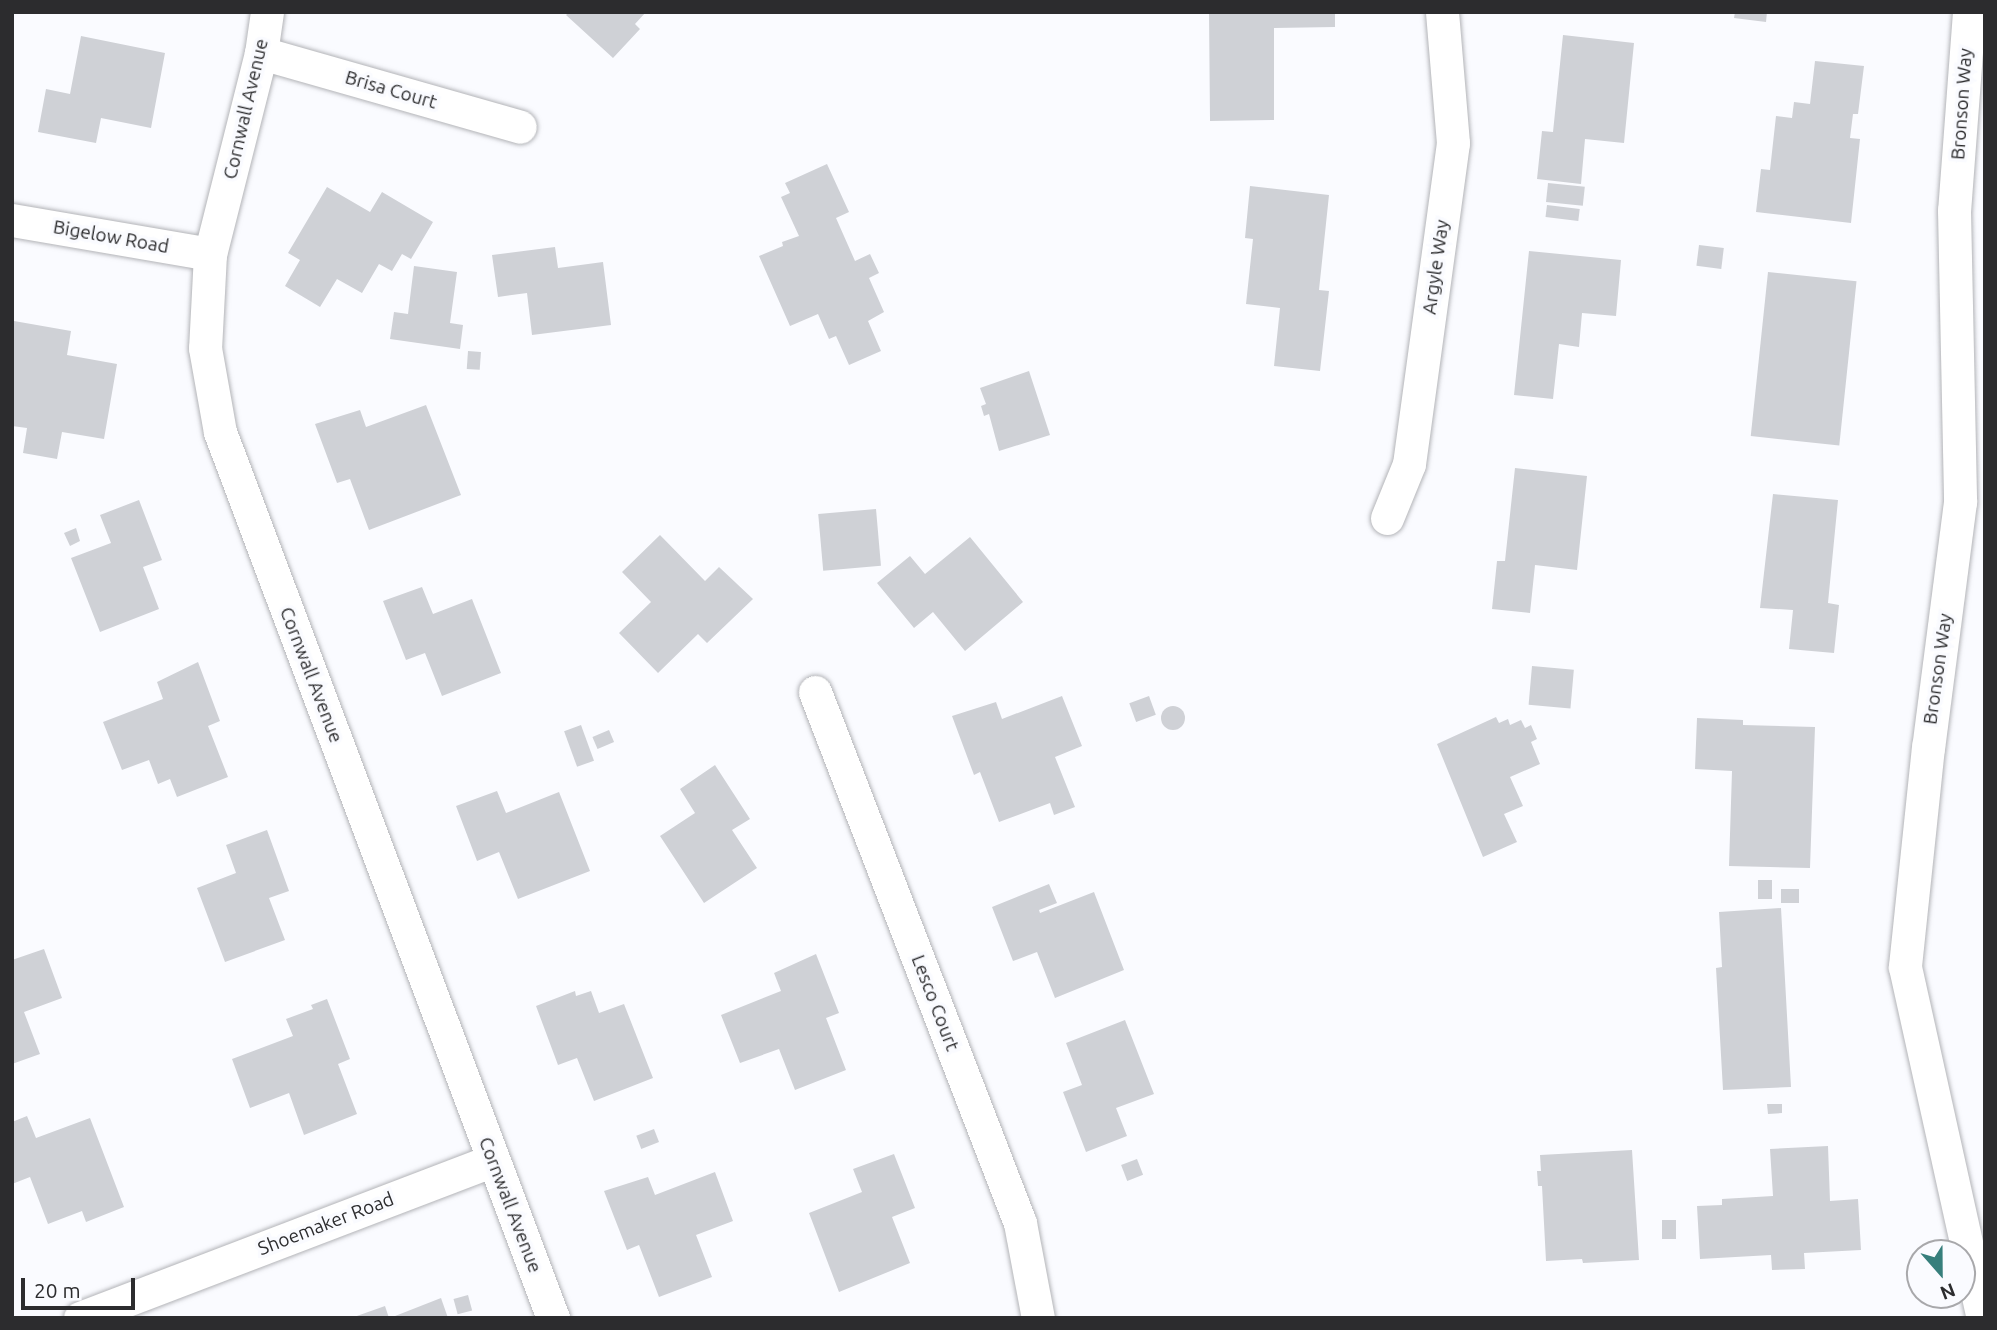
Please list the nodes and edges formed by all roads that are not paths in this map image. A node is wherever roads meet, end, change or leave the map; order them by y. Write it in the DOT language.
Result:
graph roads {
  1 [pos="267,12"];
  2 [pos="1442,12"];
  3 [pos="1969,12"];
  4 [pos="261,52"];
  5 [pos="520,127"];
  6 [pos="12,220"];
  7 [pos="210,254"];
  8 [pos="1387,518"];
  9 [pos="815,692"];
  10 [pos="493,1160"];
  11 [pos="80,1318"];
  12 [pos="553,1318"];
  13 [pos="1038,1318"];
  14 [pos="1983,1318"];
  1 -- 4 [label="street, Cornwall Avenue"];
  2 -- 8 [label="street, Argyle Way"];
  3 -- 14 [label="street, Bronson Way"];
  4 -- 5 [label="street, Brisa Court"];
  4 -- 7 [label="street, Cornwall Avenue"];
  6 -- 7 [label="street, Bigelow Road"];
  7 -- 10 [label="street, Cornwall Avenue"];
  9 -- 13 [label="street, Lesco Court"];
  10 -- 11 [label="street, Shoemaker Road"];
  10 -- 12 [label="street, Cornwall Avenue"];
}
